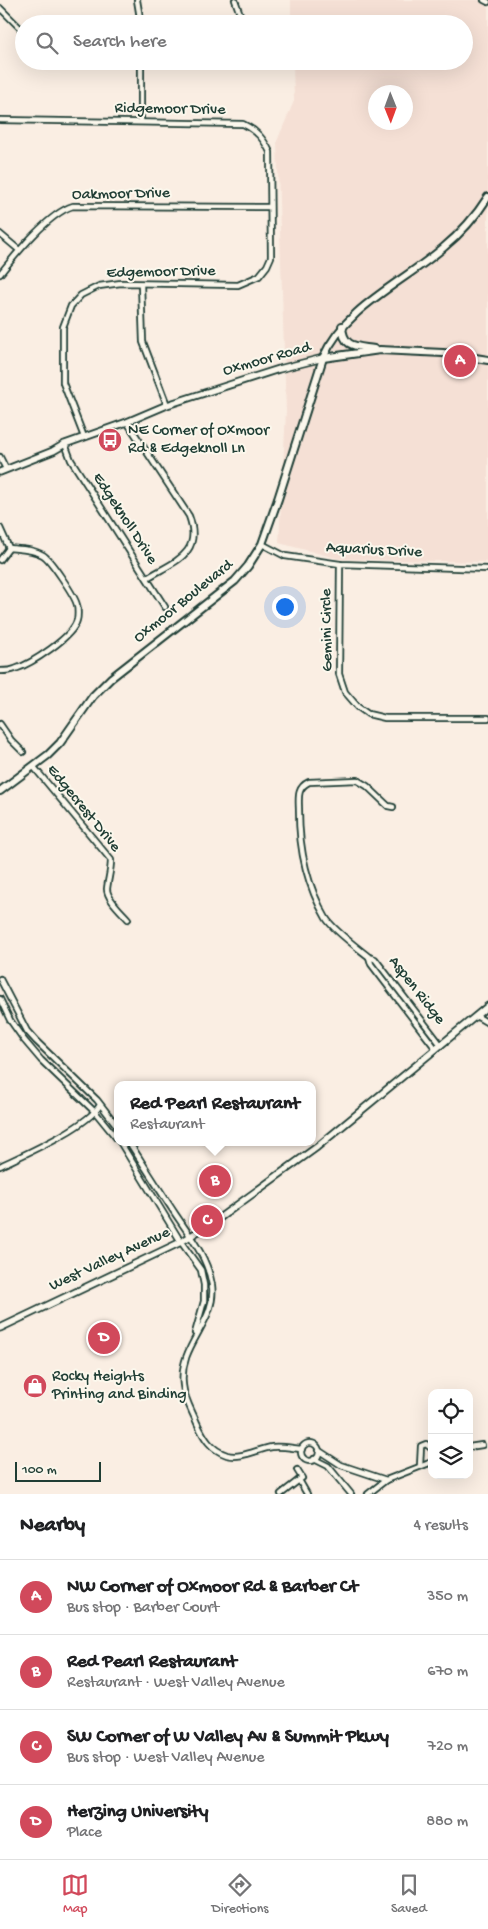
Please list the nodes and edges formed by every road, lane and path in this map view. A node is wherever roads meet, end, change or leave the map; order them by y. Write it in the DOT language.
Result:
graph roads {
  1 [pos="137,0"];
  2 [pos="235,0"];
  3 [pos="484,0"];
  4 [pos="488,2"];
  5 [pos="0,8"];
  6 [pos="140,15"];
  7 [pos="239,15"];
  8 [pos="15,23"];
  9 [pos="141,70"];
  10 [pos="0,120"];
  11 [pos="141,121"];
  12 [pos="488,197"];
  13 [pos="270,207"];
  14 [pos="0,234"];
  15 [pos="19,250"];
  16 [pos="0,274"];
  17 [pos="141,284"];
  18 [pos="342,326"];
  19 [pos="380,350"];
  20 [pos="323,358"];
  21 [pos="488,360"];
  22 [pos="167,405"];
  23 [pos="127,422"];
  24 [pos="84,437"];
  25 [pos="64,444"];
  26 [pos="0,457"];
  27 [pos="6,469"];
  28 [pos="0,472"];
  29 [pos="0,528"];
  30 [pos="262,544"];
  31 [pos="9,548"];
  32 [pos="0,560"];
  33 [pos="340,564"];
  34 [pos="488,569"];
  35 [pos="147,578"];
  36 [pos="165,607"];
  37 [pos="0,671"];
  38 [pos="488,718"];
  39 [pos="0,724"];
  40 [pos="22,752"];
  41 [pos="33,766"];
  42 [pos="0,791"];
  43 [pos="392,807"];
  44 [pos="128,919"];
  45 [pos="369,957"];
  46 [pos="384,970"];
  47 [pos="379,974"];
  48 [pos="0,979"];
  49 [pos="404,996"];
  50 [pos="0,999"];
  51 [pos="399,1000"];
  52 [pos="488,1006"];
  53 [pos="476,1016"];
  54 [pos="488,1023"];
  55 [pos="439,1047"];
  56 [pos="100,1105"];
  57 [pos="96,1113"];
  58 [pos="114,1123"];
  59 [pos="114,1135"];
  60 [pos="122,1146"];
  61 [pos="132,1146"];
  62 [pos="0,1166"];
  63 [pos="190,1236"];
  64 [pos="181,1242"];
  65 [pos="1,1326"];
  66 [pos="193,1338"];
  67 [pos="482,1445"];
  68 [pos="428,1446"];
  69 [pos="473,1446"];
  70 [pos="302,1448"];
  71 [pos="318,1450"];
  72 [pos="314,1459"];
  73 [pos="428,1463"];
  74 [pos="420,1466"];
  75 [pos="296,1470"];
  76 [pos="299,1480"];
  77 [pos="386,1480"];
  78 [pos="281,1494"];
  79 [pos="307,1494"];
  80 [pos="351,1494"];
  81 [pos="368,1494"];
  1 -- 6 [label="street"];
  2 -- 7 [label="street"];
  3 -- 4 [label="street"];
  5 -- 8 [label="street"];
  9 -- 11 [label="street"];
  10 -- 11 [label="street, Ridgemoor Drive"];
  11 -- 13 [label="street, Ridgemoor Drive"];
  12 -- 18 [label="main road, Oxmoor Road"];
  13 -- 15 [label="street, Oakmoor Drive"];
  13 -- 17 [label="street, Edgemoor Drive"];
  14 -- 15 [label="street"];
  15 -- 16 [label="street, Oakmoor Drive"];
  17 -- 22 [label="street"];
  17 -- 24 [label="street, Edgemoor Drive"];
  18 -- 19 [label="main road"];
  18 -- 20 [label="main road, Oxmoor Road"];
  19 -- 20 [label="main road"];
  19 -- 21 [label="main road"];
  20 -- 22 [label="street, Oxmoor Road"];
  20 -- 30 [label="main road, Oxmoor Boulevard"];
  22 -- 23 [label="street, Oxmoor Road"];
  23 -- 24 [label="street, Oxmoor Road"];
  23 -- 35 [label="street"];
  24 -- 25 [label="street, Oxmoor Road"];
  25 -- 27 [label="street, Oxmoor Road"];
  25 -- 35 [label="street, Edgeknoll Drive"];
  26 -- 27 [label="street"];
  27 -- 28 [label="street, Oxmoor Road"];
  29 -- 31 [label="street"];
  30 -- 33 [label="street, Aquarius Drive"];
  30 -- 41 [label="main road, Oxmoor Boulevard"];
  31 -- 32 [label="street"];
  31 -- 37 [label="street"];
  33 -- 34 [label="street, Aquarius Drive"];
  33 -- 38 [label="street, Gemini Circle"];
  35 -- 36 [label="street, Edgeknoll Drive"];
  39 -- 40 [label="street"];
  41 -- 42 [label="main road, Oxmoor Boulevard"];
  41 -- 44 [label="street, Edgecrest Drive"];
  43 -- 45 [label="street, Aspen Ridge"];
  45 -- 46 [label="street, Aspen Ridge"];
  45 -- 47 [label="street, Aspen Ridge"];
  46 -- 47 [label="street"];
  46 -- 49 [label="street, Aspen Ridge"];
  47 -- 51 [label="street, Aspen Ridge"];
  48 -- 56 [label="street"];
  49 -- 51 [label="street"];
  49 -- 55 [label="street, Aspen Ridge"];
  50 -- 57 [label="street"];
  51 -- 55 [label="street, Aspen Ridge"];
  52 -- 53 [label="street, West Valley Avenue"];
  53 -- 54 [label="street"];
  53 -- 55 [label="street, West Valley Avenue"];
  55 -- 63 [label="street, West Valley Avenue"];
  56 -- 57 [label="street"];
  56 -- 58 [label="street"];
  57 -- 59 [label="street"];
  57 -- 62 [label="street"];
  60 -- 64 [label="street"];
  61 -- 63 [label="street"];
  63 -- 64 [label="street, West Valley Avenue"];
  63 -- 66 [label="street"];
  64 -- 65 [label="street, West Valley Avenue"];
  64 -- 66 [label="street"];
  66 -- 70 [label="street"];
  67 -- 69 [label="street"];
  68 -- 74 [label="street"];
  70 -- 71 [label="street"];
  70 -- 72 [label="street"];
  71 -- 72 [label="street"];
  71 -- 77 [label="street"];
  72 -- 80 [label="street"];
  73 -- 74 [label="street"];
  74 -- 77 [label="street"];
  75 -- 76 [label="street"];
  76 -- 78 [label="street"];
  76 -- 79 [label="street"];
  77 -- 81 [label="street"];
}
